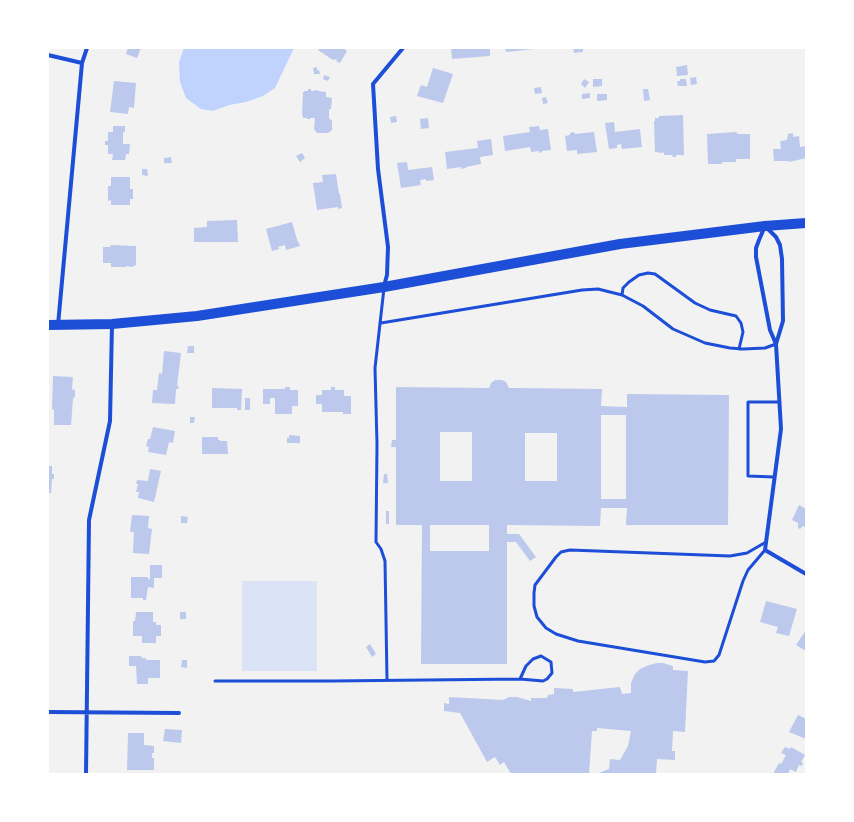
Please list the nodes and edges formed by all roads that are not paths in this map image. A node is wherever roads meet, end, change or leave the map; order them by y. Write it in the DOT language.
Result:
graph roads {
  1 [pos="87,48"];
  2 [pos="403,48"];
  3 [pos="48,55"];
  4 [pos="82,63"];
  5 [pos="806,223"];
  6 [pos="765,226"];
  7 [pos="384,287"];
  8 [pos="622,294"];
  9 [pos="381,323"];
  10 [pos="112,324"];
  11 [pos="53,326"];
  12 [pos="776,344"];
  13 [pos="739,349"];
  14 [pos="779,402"];
  15 [pos="774,477"];
  16 [pos="766,542"];
  17 [pos="765,550"];
  18 [pos="806,574"];
  19 [pos="520,679"];
  20 [pos="387,680"];
  21 [pos="215,681"];
  22 [pos="48,712"];
  23 [pos="86,712"];
  24 [pos="179,713"];
  25 [pos="86,774"];
  1 -- 4 [label="street"];
  2 -- 7 [label="street"];
  3 -- 4 [label="street"];
  4 -- 11 [label="street"];
  5 -- 6 [label="main road"];
  6 -- 7 [label="main road"];
  6 -- 12 [label="street"];
  6 -- 12 [label="street"];
  7 -- 9 [label="lane"];
  7 -- 10 [label="main road"];
  8 -- 9 [label="lane"];
  8 -- 13 [label="lane"];
  8 -- 13 [label="lane"];
  9 -- 20 [label="lane"];
  10 -- 11 [label="main road"];
  10 -- 23 [label="street"];
  12 -- 13 [label="lane"];
  12 -- 14 [label="street"];
  14 -- 15 [label="street"];
  14 -- 15 [label="lane"];
  15 -- 16 [label="street"];
  16 -- 17 [label="street"];
  16 -- 17 [label="lane"];
  17 -- 18 [label="street"];
  19 -- 19 [label="lane"];
  19 -- 20 [label="lane"];
  20 -- 21 [label="lane"];
  22 -- 23 [label="street"];
  23 -- 24 [label="street"];
  23 -- 25 [label="street"];
}
